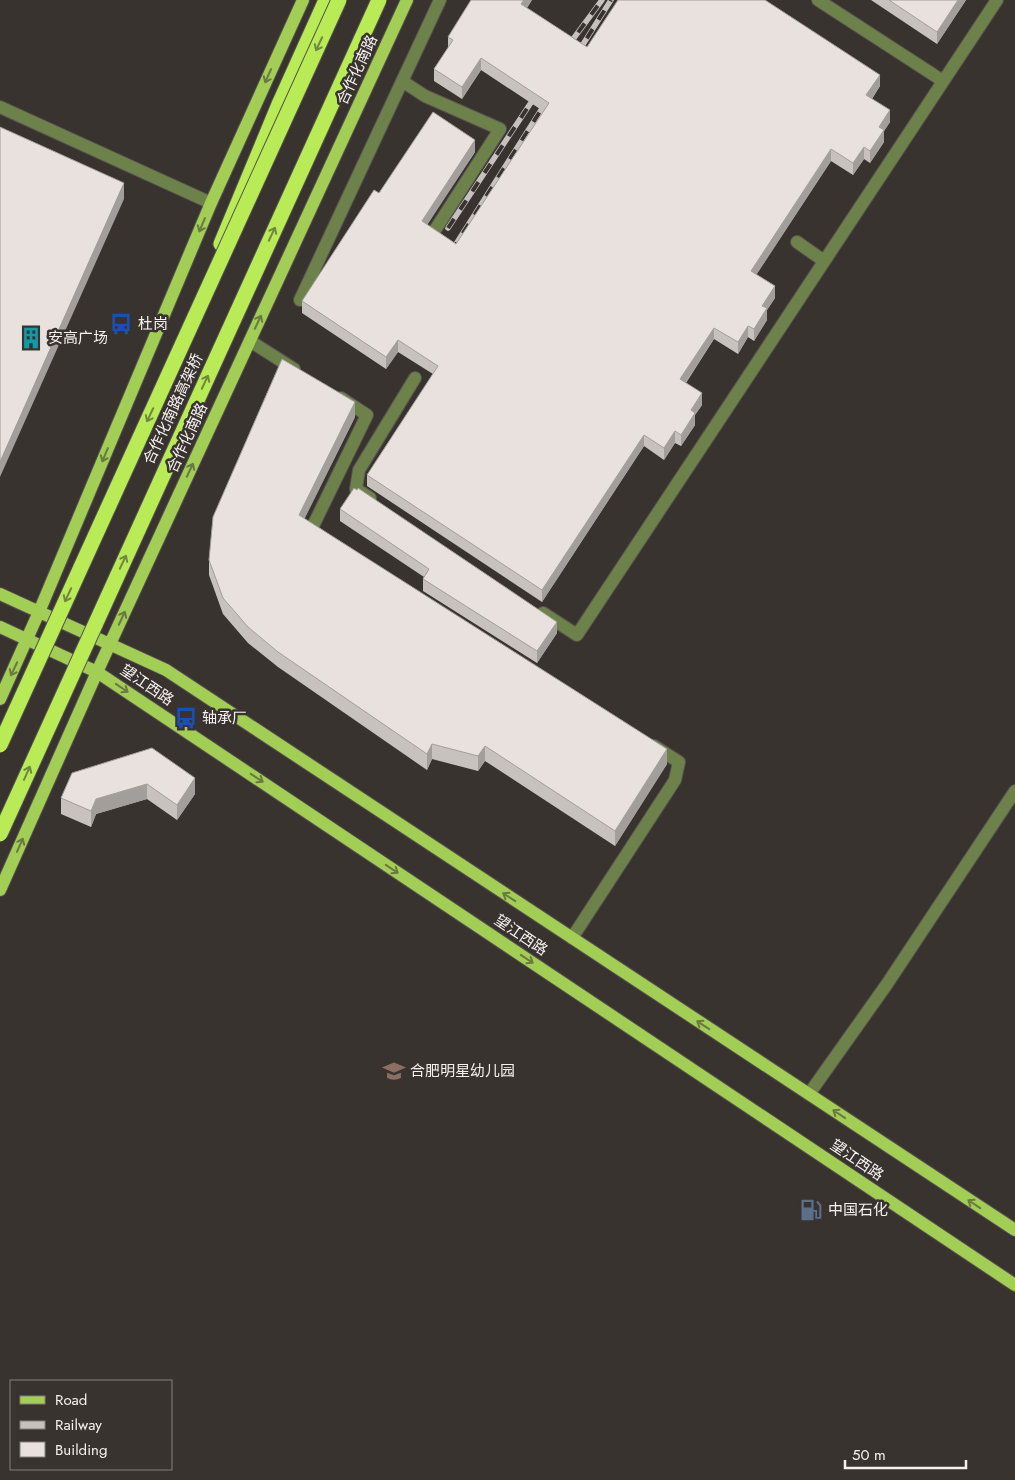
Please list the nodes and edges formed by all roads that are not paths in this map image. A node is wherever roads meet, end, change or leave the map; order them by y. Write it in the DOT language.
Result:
graph roads {
  1 [pos="303,0"];
  2 [pos="326,0"];
  3 [pos="340,0"];
  4 [pos="379,0"];
  5 [pos="407,0"];
  6 [pos="440,0"];
  7 [pos="818,0"];
  8 [pos="997,0"];
  9 [pos="944,80"];
  10 [pos="402,81"];
  11 [pos="0,107"];
  12 [pos="211,203"];
  13 [pos="435,230"];
  14 [pos="797,242"];
  15 [pos="824,261"];
  16 [pos="300,300"];
  17 [pos="185,339"];
  18 [pos="250,341"];
  19 [pos="308,378"];
  20 [pos="415,378"];
  21 [pos="334,394"];
  22 [pos="381,505"];
  23 [pos="328,540"];
  24 [pos="0,594"];
  25 [pos="536,608"];
  26 [pos="40,612"];
  27 [pos="0,627"];
  28 [pos="27,640"];
  29 [pos="110,645"];
  30 [pos="97,672"];
  31 [pos="0,699"];
  32 [pos="645,741"];
  33 [pos="0,745"];
  34 [pos="1015,791"];
  35 [pos="0,834"];
  36 [pos="0,890"];
  37 [pos="572,938"];
  38 [pos="809,1094"];
  39 [pos="1015,1230"];
  40 [pos="1015,1286"];
  1 -- 12 [label="main road, one-way"];
  2 -- 17 [label="highway, bridge"];
  3 -- 17 [label="highway, 合作化南路高架桥, one-way, bridge"];
  35 -- 4 [label="highway, 合作化南路高架桥, one-way, bridge"];
  18 -- 5 [label="main road, 合作化南路, one-way"];
  6 -- 10 [label="street"];
  7 -- 9 [label="street"];
  8 -- 9 [label="street"];
  9 -- 15 [label="street"];
  10 -- 13 [label="street"];
  10 -- 16 [label="street"];
  11 -- 12 [label="street"];
  12 -- 26 [label="main road, one-way"];
  14 -- 15 [label="street"];
  15 -- 25 [label="street"];
  17 -- 33 [label="highway, 合作化南路高架桥, one-way, bridge"];
  18 -- 19 [label="street"];
  29 -- 18 [label="main road, 合作化南路, one-way"];
  20 -- 22 [label="street"];
  21 -- 23 [label="street"];
  24 -- 26 [label="main road, 望江西路"];
  26 -- 28 [label="main road"];
  26 -- 29 [label="main road, 望江西路"];
  27 -- 28 [label="main road, 望江西路"];
  28 -- 30 [label="main road, 望江西路"];
  28 -- 31 [label="main road, one-way"];
  29 -- 30 [label="main road, 合作化南路"];
  37 -- 29 [label="main road, 望江西路, one-way"];
  36 -- 30 [label="main road, 合作化南路, one-way"];
  30 -- 40 [label="main road, 望江西路, one-way"];
  32 -- 37 [label="street"];
  34 -- 38 [label="street"];
  38 -- 37 [label="main road, 望江西路, one-way"];
  39 -- 38 [label="main road, 望江西路, one-way"];
}
